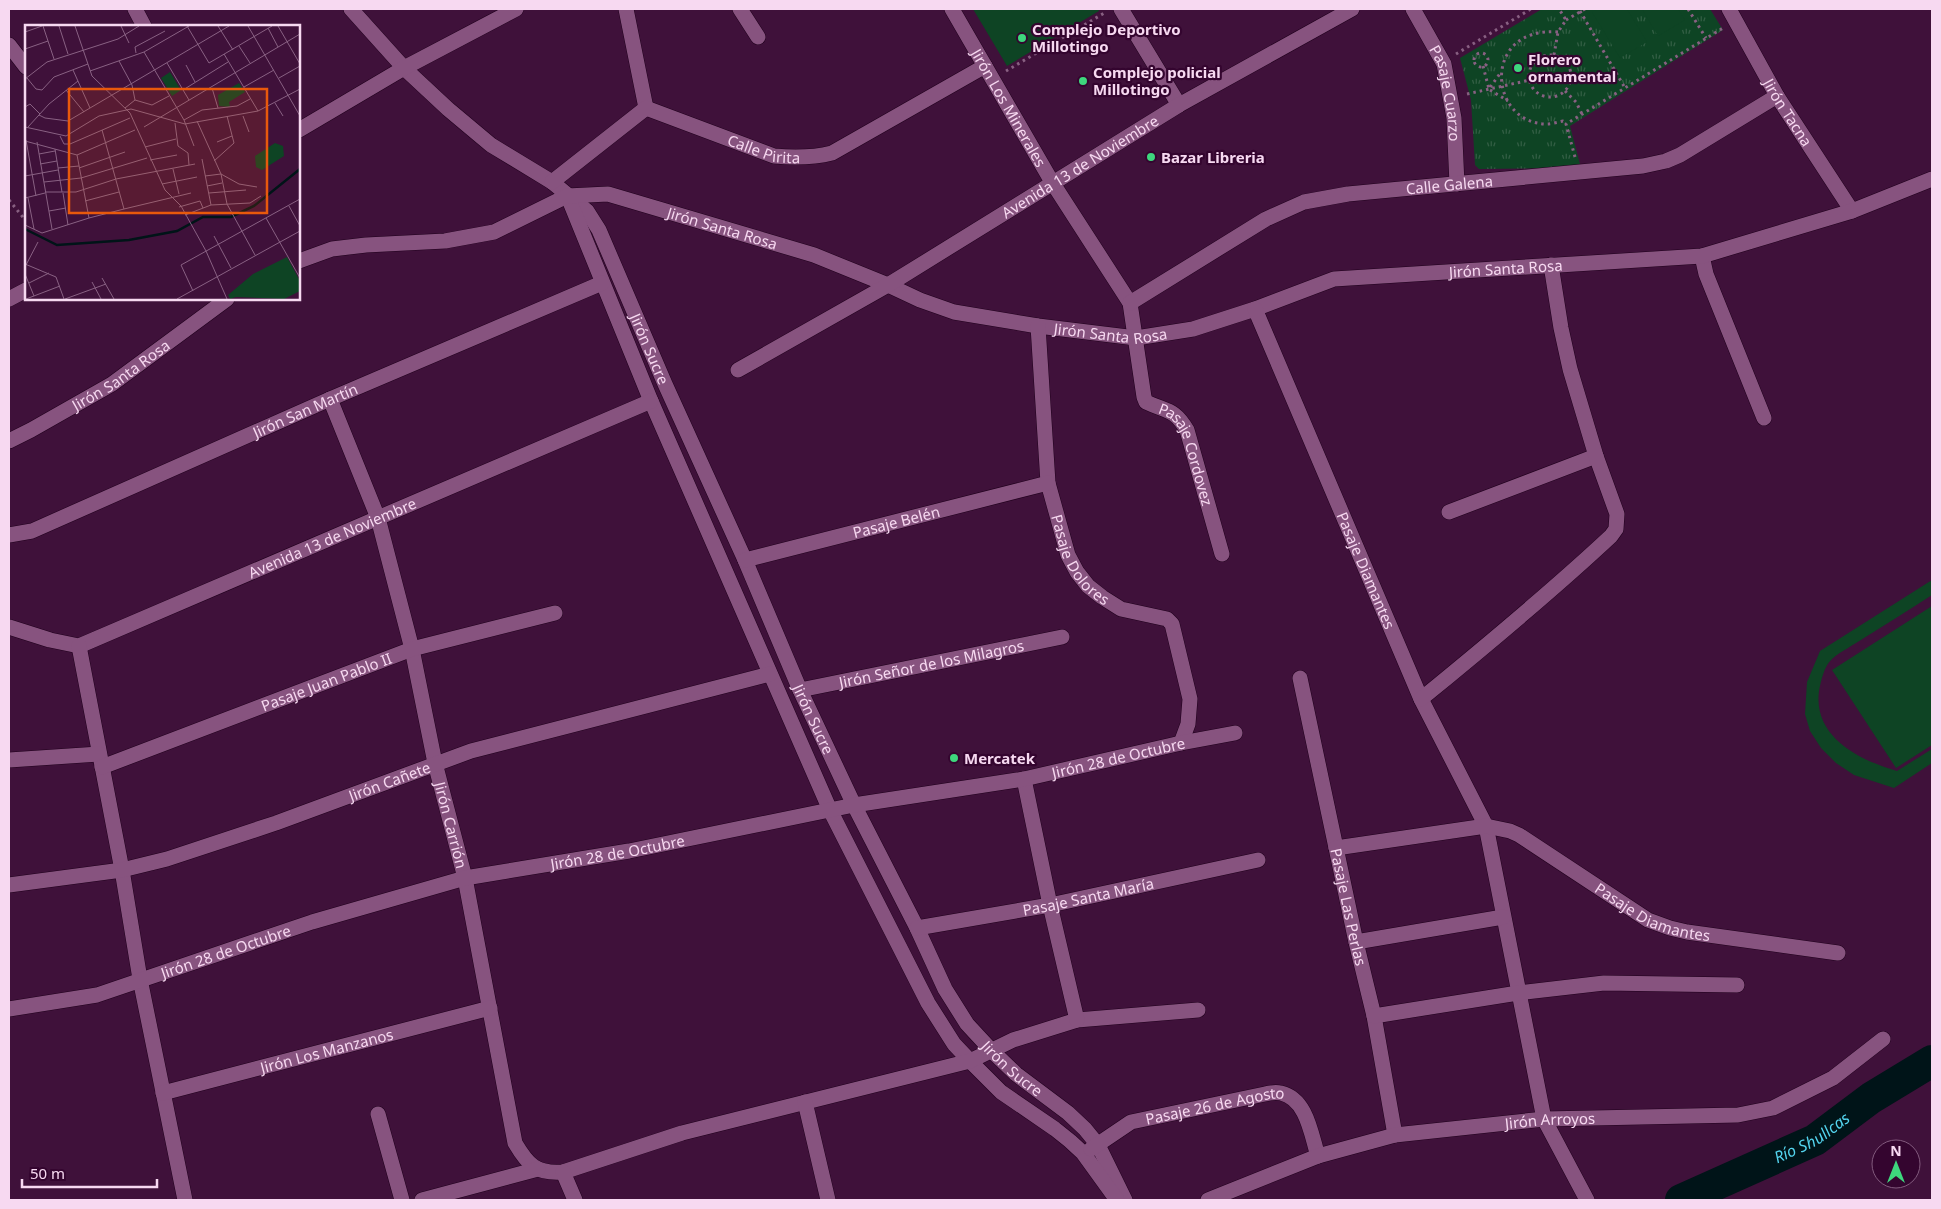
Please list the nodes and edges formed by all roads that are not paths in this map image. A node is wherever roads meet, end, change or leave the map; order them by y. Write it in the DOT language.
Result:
graph roads {
  1 [pos="135,9"];
  2 [pos="351,9"];
  3 [pos="516,9"];
  4 [pos="626,9"];
  5 [pos="740,9"];
  6 [pos="952,9"];
  7 [pos="1121,9"];
  8 [pos="1352,9"];
  9 [pos="1413,9"];
  10 [pos="1726,14"];
  11 [pos="143,25"];
  12 [pos="758,37"];
  13 [pos="9,45"];
  14 [pos="25,66"];
  15 [pos="985,66"];
  16 [pos="404,68"];
  17 [pos="1777,96"];
  18 [pos="1179,104"];
  19 [pos="646,108"];
  20 [pos="300,129"];
  21 [pos="1932,179"];
  22 [pos="552,182"];
  23 [pos="1052,182"];
  24 [pos="1457,184"];
  25 [pos="567,196"];
  26 [pos="1852,211"];
  27 [pos="1702,256"];
  28 [pos="300,261"];
  29 [pos="1552,265"];
  30 [pos="602,283"];
  31 [pos="888,284"];
  32 [pos="25,291"];
  33 [pos="9,299"];
  34 [pos="226,300"];
  35 [pos="1130,303"];
  36 [pos="1254,309"];
  37 [pos="1038,326"];
  38 [pos="1136,338"];
  39 [pos="738,370"];
  40 [pos="330,399"];
  41 [pos="651,401"];
  42 [pos="1764,418"];
  43 [pos="9,441"];
  44 [pos="1596,456"];
  45 [pos="1048,483"];
  46 [pos="1449,512"];
  47 [pos="378,518"];
  48 [pos="9,535"];
  49 [pos="1222,554"];
  50 [pos="745,560"];
  51 [pos="555,613"];
  52 [pos="9,627"];
  53 [pos="1062,637"];
  54 [pos="79,646"];
  55 [pos="412,649"];
  56 [pos="770,674"];
  57 [pos="1300,678"];
  58 [pos="800,690"];
  59 [pos="1421,699"];
  60 [pos="1235,733"];
  61 [pos="1181,743"];
  62 [pos="9,760"];
  63 [pos="101,761"];
  64 [pos="435,763"];
  65 [pos="1024,779"];
  66 [pos="854,805"];
  67 [pos="830,810"];
  68 [pos="1486,826"];
  69 [pos="1336,848"];
  70 [pos="1258,860"];
  71 [pos="122,870"];
  72 [pos="465,878"];
  73 [pos="9,885"];
  74 [pos="1050,905"];
  75 [pos="1503,916"];
  76 [pos="917,928"];
  77 [pos="1356,942"];
  78 [pos="1838,953"];
  79 [pos="140,979"];
  80 [pos="1737,985"];
  81 [pos="1518,993"];
  82 [pos="490,1008"];
  83 [pos="9,1009"];
  84 [pos="1198,1010"];
  85 [pos="1374,1016"];
  86 [pos="1077,1020"];
  87 [pos="1883,1039"];
  88 [pos="992,1051"];
  89 [pos="970,1061"];
  90 [pos="163,1093"];
  91 [pos="805,1102"];
  92 [pos="378,1114"];
  93 [pos="1544,1119"];
  94 [pos="1395,1135"];
  95 [pos="1098,1145"];
  96 [pos="1083,1153"];
  97 [pos="1318,1156"];
  98 [pos="538,1169"];
  99 [pos="564,1172"];
  100 [pos="185,1200"];
  101 [pos="402,1200"];
  102 [pos="422,1200"];
  103 [pos="576,1200"];
  104 [pos="828,1200"];
  105 [pos="1117,1200"];
  106 [pos="1125,1200"];
  107 [pos="1208,1200"];
  108 [pos="1587,1200"];
  1 -- 11 [label="street"];
  2 -- 16 [label="street, Jirón Sucre"];
  3 -- 16 [label="street"];
  4 -- 19 [label="street"];
  5 -- 12 [label="street"];
  6 -- 15 [label="street, Jirón Los Minerales"];
  7 -- 18 [label="street"];
  8 -- 18 [label="street, Avenida 13 de Noviembre"];
  9 -- 24 [label="street, Pasaje Cuarzo"];
  10 -- 17 [label="street, Jirón Tacna"];
  13 -- 14 [label="street"];
  15 -- 19 [label="street, Calle Pirita"];
  15 -- 23 [label="street, Jirón Los Minerales"];
  16 -- 20 [label="street"];
  16 -- 22 [label="street, Jirón Sucre"];
  17 -- 24 [label="street, Calle Galena"];
  17 -- 26 [label="street, Jirón Tacna"];
  18 -- 23 [label="street, Avenida 13 de Noviembre"];
  19 -- 22 [label="street"];
  21 -- 26 [label="street, Jirón Santa Rosa"];
  22 -- 25 [label="street, Jirón Sucre"];
  23 -- 31 [label="street, Avenida 13 de Noviembre"];
  23 -- 35 [label="street, Jirón Los Minerales"];
  24 -- 35 [label="street, Calle Galena"];
  25 -- 28 [label="street, Jirón Santa Rosa"];
  25 -- 30 [label="street, Jirón Sucre"];
  25 -- 31 [label="street, Jirón Santa Rosa"];
  25 -- 50 [label="street, Jirón Sucre"];
  26 -- 27 [label="street, Jirón Santa Rosa"];
  27 -- 29 [label="street, Jirón Santa Rosa"];
  27 -- 42 [label="street"];
  29 -- 36 [label="street, Jirón Santa Rosa"];
  29 -- 44 [label="street"];
  30 -- 40 [label="street, Jirón San Martín"];
  30 -- 41 [label="street, Jirón Sucre"];
  31 -- 37 [label="street, Jirón Santa Rosa"];
  31 -- 39 [label="street, Avenida 13 de Noviembre"];
  32 -- 33 [label="street"];
  34 -- 43 [label="street, Jirón Santa Rosa"];
  35 -- 38 [label="street, Jirón Los Minerales"];
  36 -- 38 [label="street, Jirón Santa Rosa"];
  36 -- 59 [label="street, Pasaje Diamantes"];
  37 -- 38 [label="street, Jirón Santa Rosa"];
  37 -- 45 [label="street, Pasaje Dolores"];
  38 -- 49 [label="street, Pasaje Cordovez"];
  40 -- 47 [label="street, Jirón Carrión"];
  40 -- 48 [label="street, Jirón San Martín"];
  41 -- 47 [label="street, Avenida 13 de Noviembre"];
  41 -- 56 [label="street, Jirón Sucre"];
  44 -- 46 [label="street"];
  44 -- 59 [label="street"];
  45 -- 50 [label="street, Pasaje Belén"];
  45 -- 61 [label="street, Pasaje Dolores"];
  47 -- 54 [label="street, Avenida 13 de Noviembre"];
  47 -- 55 [label="street, Jirón Carrión"];
  50 -- 58 [label="street, Jirón Sucre"];
  51 -- 55 [label="street, Pasaje Juan Pablo II"];
  52 -- 54 [label="street"];
  53 -- 58 [label="street, Jirón Señor de los Milagros"];
  54 -- 63 [label="street"];
  55 -- 63 [label="street, Pasaje Juan Pablo II"];
  55 -- 64 [label="street, Jirón Carrión"];
  56 -- 64 [label="street, Jirón Cañete"];
  56 -- 67 [label="street, Jirón Sucre"];
  57 -- 69 [label="street, Pasaje Las Perlas"];
  58 -- 66 [label="street, Jirón Sucre"];
  59 -- 68 [label="street, Pasaje Diamantes"];
  60 -- 61 [label="street, Jirón 28 de Octubre"];
  61 -- 65 [label="street, Jirón 28 de Octubre"];
  62 -- 63 [label="street, Pasaje Juan Pablo II"];
  63 -- 71 [label="street"];
  64 -- 71 [label="street, Jirón Cañete"];
  64 -- 72 [label="street, Jirón Carrión"];
  65 -- 66 [label="street, Jirón 28 de Octubre"];
  65 -- 74 [label="street"];
  66 -- 67 [label="street, Jirón 28 de Octubre"];
  66 -- 76 [label="street, Jirón Sucre"];
  67 -- 72 [label="street, Jirón 28 de Octubre"];
  67 -- 89 [label="street, Jirón Sucre"];
  68 -- 69 [label="street"];
  68 -- 75 [label="street, Pasaje Diamantes"];
  68 -- 78 [label="street, Pasaje Diamantes"];
  69 -- 77 [label="street, Pasaje Las Perlas"];
  70 -- 74 [label="street, Pasaje Santa María"];
  71 -- 73 [label="street, Jirón Cañete"];
  71 -- 79 [label="street"];
  72 -- 79 [label="street, Jirón 28 de Octubre"];
  72 -- 82 [label="street, Jirón Carrión"];
  74 -- 76 [label="street, Pasaje Santa María"];
  74 -- 86 [label="street"];
  75 -- 77 [label="street"];
  75 -- 81 [label="street, Pasaje Diamantes"];
  76 -- 88 [label="street, Jirón Sucre"];
  77 -- 85 [label="street, Pasaje Las Perlas"];
  79 -- 83 [label="street, Jirón 28 de Octubre"];
  79 -- 90 [label="street"];
  80 -- 81 [label="street"];
  81 -- 85 [label="street"];
  81 -- 93 [label="street, Pasaje Diamantes"];
  82 -- 90 [label="street, Jirón Los Manzanos"];
  82 -- 98 [label="street, Jirón Carrión"];
  84 -- 86 [label="street"];
  85 -- 94 [label="street, Pasaje Las Perlas"];
  86 -- 88 [label="street"];
  87 -- 93 [label="street, Jirón Arroyos"];
  88 -- 89 [label="street"];
  88 -- 95 [label="street, Jirón Sucre"];
  89 -- 91 [label="street"];
  89 -- 96 [label="street, Jirón Sucre"];
  90 -- 100 [label="street"];
  91 -- 99 [label="street"];
  91 -- 104 [label="street"];
  92 -- 101 [label="street"];
  93 -- 94 [label="street, Jirón Arroyos"];
  93 -- 108 [label="street, Pasaje Diamantes"];
  94 -- 97 [label="street, Jirón Arroyos"];
  95 -- 96 [label="street, Pasaje 26 de Agosto"];
  95 -- 97 [label="street, Pasaje 26 de Agosto"];
  95 -- 106 [label="street, Jirón Sucre"];
  96 -- 105 [label="street, Jirón Sucre"];
  97 -- 107 [label="street, Jirón Arroyos"];
  98 -- 99 [label="street"];
  98 -- 102 [label="street"];
  99 -- 103 [label="street"];
}
